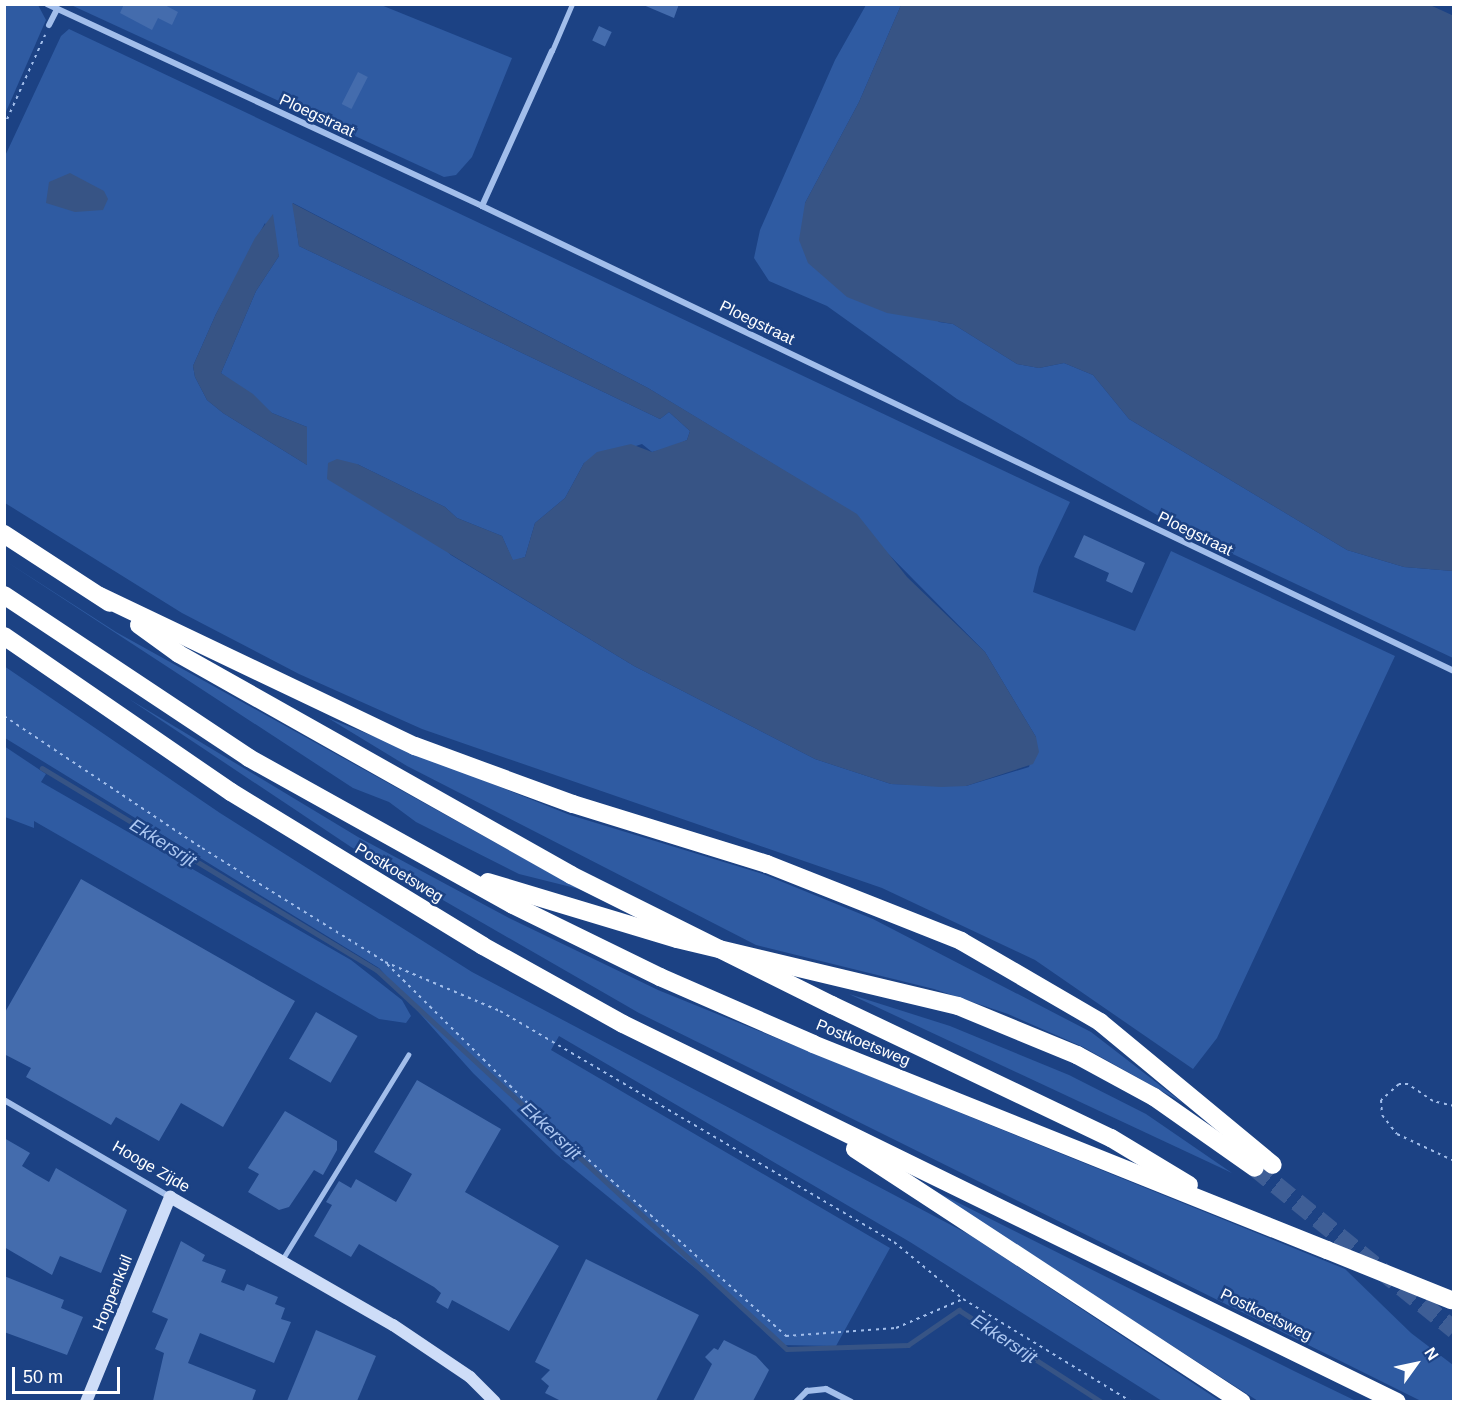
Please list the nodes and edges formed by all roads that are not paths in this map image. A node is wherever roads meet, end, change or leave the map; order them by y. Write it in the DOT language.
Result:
graph roads {
  1 [pos="47,4"];
  2 [pos="572,4"];
  3 [pos="57,9"];
  4 [pos="49,26"];
  5 [pos="552,51"];
  6 [pos="482,206"];
  7 [pos="4,534"];
  8 [pos="4,595"];
  9 [pos="100,596"];
  10 [pos="4,636"];
  11 [pos="1454,671"];
  12 [pos="447,870"];
  13 [pos="408,1055"];
  14 [pos="4,1100"];
  15 [pos="793,1108"];
  16 [pos="170,1197"];
  17 [pos="1242,1215"];
  18 [pos="281,1263"];
  19 [pos="1452,1301"];
  20 [pos="86,1401"];
  21 [pos="495,1401"];
  22 [pos="796,1401"];
  23 [pos="851,1401"];
  24 [pos="1242,1401"];
  25 [pos="1396,1401"];
  1 -- 3 [label="street, Ploegstraat"];
  2 -- 5 [label="lane"];
  3 -- 4 [label="street"];
  3 -- 6 [label="street, Ploegstraat"];
  5 -- 6 [label="street"];
  6 -- 11 [label="street, Ploegstraat"];
  7 -- 9 [label="highway, Postkoetsweg"];
  8 -- 12 [label="highway, Postkoetsweg"];
  9 -- 12 [label="highway, Postkoetsweg"];
  9 -- 17 [label="highway, Postkoetsweg, bridge"];
  10 -- 15 [label="highway, Postkoetsweg"];
  12 -- 17 [label="highway, Postkoetsweg"];
  13 -- 18 [label="lane"];
  14 -- 16 [label="street, Hooge Zijde"];
  15 -- 24 [label="highway, Postkoetsweg"];
  15 -- 25 [label="highway, Postkoetsweg"];
  16 -- 18 [label="street, Hooge Zijde"];
  16 -- 20 [label="street, Hoppenkuil"];
  17 -- 19 [label="highway, Postkoetsweg, bridge"];
  18 -- 21 [label="street, Hooge Zijde"];
  22 -- 23 [label="street"];
}
